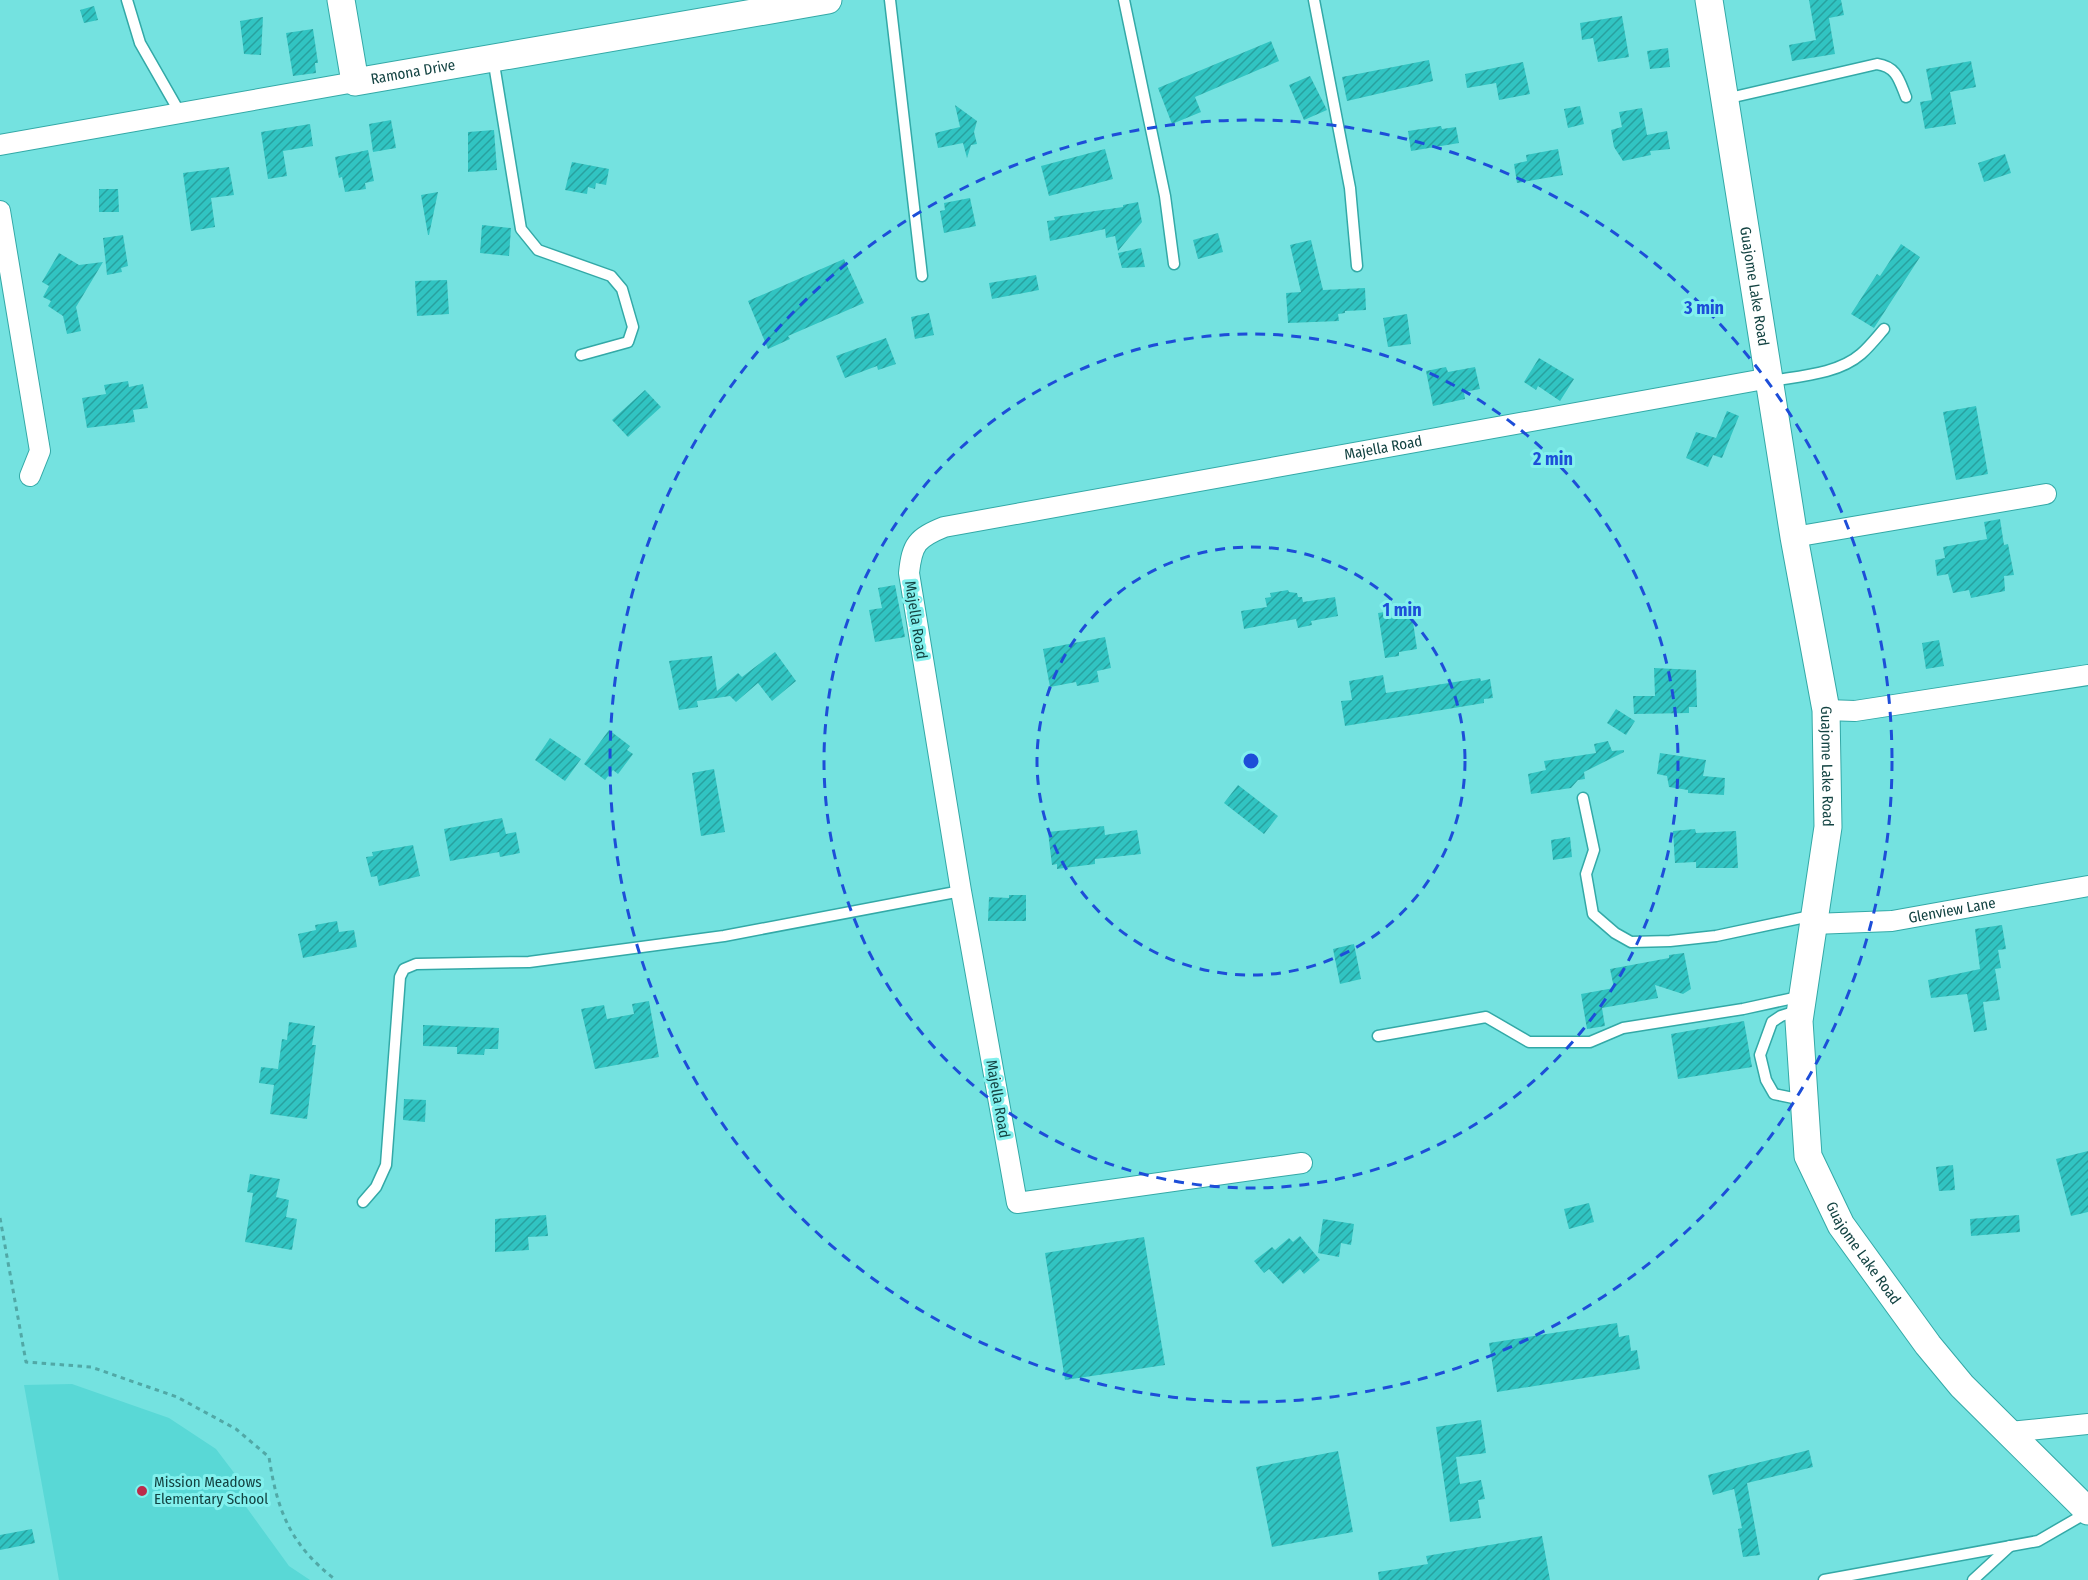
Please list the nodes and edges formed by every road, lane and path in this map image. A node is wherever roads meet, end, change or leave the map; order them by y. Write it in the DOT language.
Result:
graph roads {
  1 [pos="127,0"];
  2 [pos="341,0"];
  3 [pos="828,0"];
  4 [pos="890,0"];
  5 [pos="1124,0"];
  6 [pos="1314,0"];
  7 [pos="1708,0"];
  8 [pos="493,58"];
  9 [pos="355,82"];
  10 [pos="1906,97"];
  11 [pos="1725,99"];
  12 [pos="180,113"];
  13 [pos="0,145"];
  14 [pos="0,211"];
  15 [pos="1174,264"];
  16 [pos="1357,266"];
  17 [pos="922,276"];
  18 [pos="1884,329"];
  19 [pos="581,355"];
  20 [pos="1770,380"];
  21 [pos="30,476"];
  22 [pos="2046,494"];
  23 [pos="1794,537"];
  24 [pos="2088,675"];
  25 [pos="1826,710"];
  26 [pos="1583,798"];
  27 [pos="2088,886"];
  28 [pos="961,891"];
  29 [pos="1814,919"];
  30 [pos="1802,1003"];
  31 [pos="1378,1036"];
  32 [pos="1804,1101"];
  33 [pos="1302,1163"];
  34 [pos="363,1202"];
  35 [pos="0,1218"];
  36 [pos="2088,1424"];
  37 [pos="2010,1432"];
  38 [pos="2088,1511"];
  39 [pos="2010,1546"];
  40 [pos="336,1580"];
  41 [pos="1824,1580"];
  42 [pos="1973,1580"];
  1 -- 12 [label="lane"];
  2 -- 9 [label="street"];
  3 -- 8 [label="street, Ramona Drive"];
  4 -- 17 [label="lane"];
  5 -- 15 [label="lane"];
  6 -- 16 [label="lane"];
  7 -- 11 [label="street, Guajome Lake Road"];
  8 -- 9 [label="street, Ramona Drive"];
  8 -- 19 [label="lane"];
  9 -- 12 [label="street, Ramona Drive"];
  10 -- 11 [label="lane"];
  11 -- 20 [label="street, Guajome Lake Road"];
  12 -- 13 [label="street, Ramona Drive"];
  14 -- 21 [label="street"];
  18 -- 20 [label="lane"];
  20 -- 23 [label="street, Guajome Lake Road"];
  20 -- 28 [label="street, Majella Road"];
  22 -- 23 [label="street"];
  23 -- 25 [label="street, Guajome Lake Road"];
  24 -- 25 [label="street"];
  25 -- 29 [label="street, Guajome Lake Road"];
  26 -- 29 [label="lane"];
  27 -- 29 [label="street, Glenview Lane"];
  28 -- 33 [label="street, Majella Road"];
  28 -- 34 [label="lane"];
  29 -- 30 [label="street, Guajome Lake Road"];
  30 -- 31 [label="lane"];
  30 -- 32 [label="street, Guajome Lake Road"];
  30 -- 32 [label="lane"];
  32 -- 37 [label="street, Guajome Lake Road"];
  35 -- 40 [label="path"];
  36 -- 37 [label="street"];
  37 -- 38 [label="street, Guajome Lake Road"];
  38 -- 39 [label="lane"];
  39 -- 41 [label="lane"];
  39 -- 42 [label="lane"];
}
